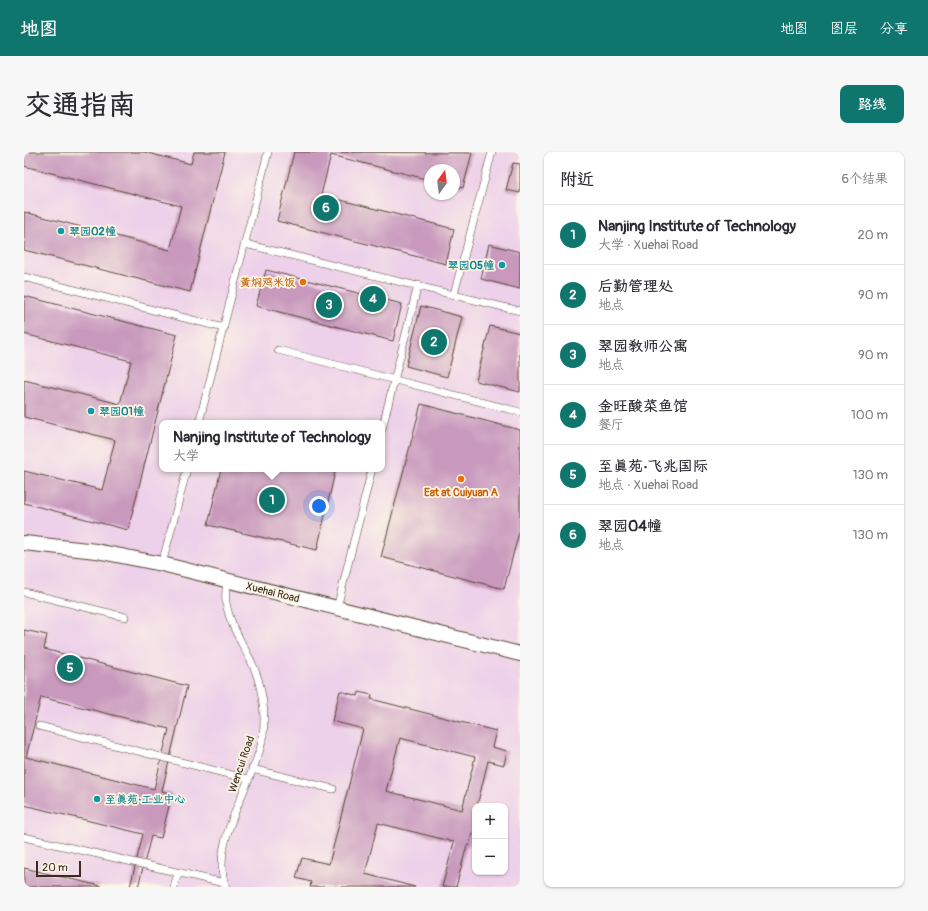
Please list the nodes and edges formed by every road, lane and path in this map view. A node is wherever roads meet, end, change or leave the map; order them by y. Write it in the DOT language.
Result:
graph roads {
  1 [pos="268,152"];
  2 [pos="492,152"];
  3 [pos="245,244"];
  4 [pos="24,277"];
  5 [pos="418,285"];
  6 [pos="454,294"];
  7 [pos="520,311"];
  8 [pos="224,328"];
  9 [pos="278,350"];
  10 [pos="394,379"];
  11 [pos="520,412"];
  12 [pos="200,420"];
  13 [pos="384,420"];
  14 [pos="186,472"];
  15 [pos="371,472"];
  16 [pos="24,543"];
  17 [pos="162,564"];
  18 [pos="227,581"];
  19 [pos="24,592"];
  20 [pos="337,608"];
  21 [pos="125,617"];
  22 [pos="520,654"];
  23 [pos="39,726"];
  24 [pos="252,769"];
  25 [pos="248,779"];
  26 [pos="333,789"];
  27 [pos="24,837"];
  28 [pos="178,874"];
  29 [pos="225,885"];
  30 [pos="174,887"];
  1 -- 3 [label="lane"];
  2 -- 6 [label="lane"];
  3 -- 5 [label="lane"];
  3 -- 8 [label="lane"];
  4 -- 8 [label="lane"];
  5 -- 6 [label="lane"];
  5 -- 10 [label="lane"];
  6 -- 7 [label="lane"];
  8 -- 12 [label="lane"];
  9 -- 10 [label="lane"];
  10 -- 11 [label="lane"];
  10 -- 13 [label="lane"];
  14 -- 17 [label="lane"];
  15 -- 20 [label="lane"];
  16 -- 17 [label="street, Xuehai Road"];
  17 -- 18 [label="street, Xuehai Road"];
  18 -- 20 [label="street, Xuehai Road"];
  18 -- 24 [label="lane, Wencui Road"];
  19 -- 21 [label="lane"];
  20 -- 22 [label="street, Xuehai Road"];
  23 -- 25 [label="lane"];
  24 -- 25 [label="lane, Wencui Road"];
  24 -- 26 [label="lane"];
  25 -- 29 [label="lane, Wencui Road"];
  27 -- 28 [label="lane"];
  28 -- 29 [label="lane"];
  28 -- 30 [label="lane"];
}
